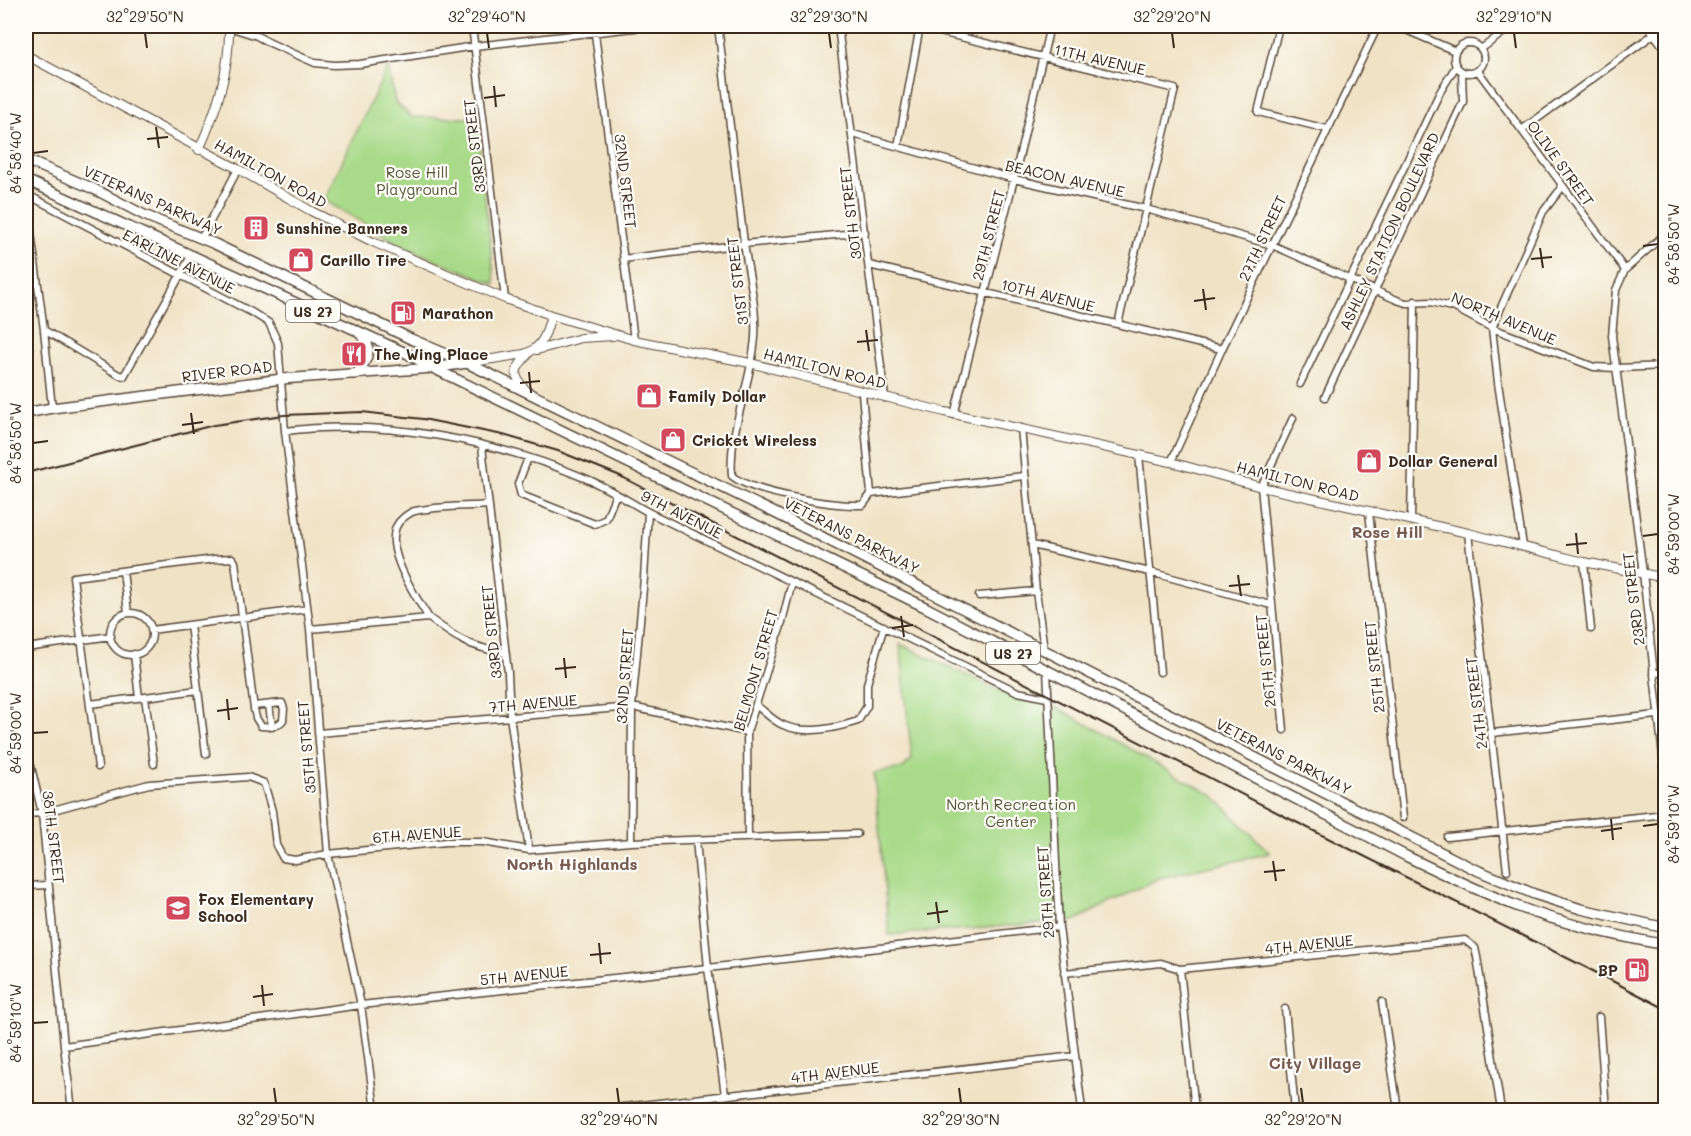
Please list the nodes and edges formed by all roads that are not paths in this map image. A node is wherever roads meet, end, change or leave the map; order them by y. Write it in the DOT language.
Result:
graph roads {
  1 [pos="229,26"];
  2 [pos="472,26"];
  3 [pos="652,26"];
  4 [pos="718,26"];
  5 [pos="838,26"];
  6 [pos="918,26"];
  7 [pos="1050,26"];
  8 [pos="1279,26"];
  9 [pos="1378,26"];
  10 [pos="1397,26"];
  11 [pos="1512,26"];
  12 [pos="1665,26"];
  13 [pos="594,28"];
  14 [pos="1652,29"];
  15 [pos="474,46"];
  16 [pos="1665,48"];
  17 [pos="1481,49"];
  18 [pos="1455,51"];
  19 [pos="26,55"];
  20 [pos="1043,58"];
  21 [pos="1456,66"];
  22 [pos="1478,71"];
  23 [pos="1462,72"];
  24 [pos="1327,129"];
  25 [pos="1523,129"];
  26 [pos="853,134"];
  27 [pos="898,146"];
  28 [pos="200,150"];
  29 [pos="26,160"];
  30 [pos="238,169"];
  31 [pos="1014,179"];
  32 [pos="26,180"];
  33 [pos="1561,184"];
  34 [pos="26,194"];
  35 [pos="1146,209"];
  36 [pos="865,232"];
  37 [pos="1665,233"];
  38 [pos="201,238"];
  39 [pos="744,244"];
  40 [pos="1272,245"];
  41 [pos="191,256"];
  42 [pos="623,259"];
  43 [pos="869,265"];
  44 [pos="1625,270"];
  45 [pos="181,276"];
  46 [pos="1351,280"];
  47 [pos="1375,290"];
  48 [pos="985,292"];
  49 [pos="505,299"];
  50 [pos="1415,301"];
  51 [pos="551,315"];
  52 [pos="1118,324"];
  53 [pos="1492,328"];
  54 [pos="354,329"];
  55 [pos="44,330"];
  56 [pos="620,336"];
  57 [pos="634,340"];
  58 [pos="1222,349"];
  59 [pos="531,352"];
  60 [pos="467,363"];
  61 [pos="750,363"];
  62 [pos="1665,366"];
  63 [pos="433,368"];
  64 [pos="1617,368"];
  65 [pos="356,374"];
  66 [pos="282,379"];
  67 [pos="1300,384"];
  68 [pos="527,392"];
  69 [pos="862,393"];
  70 [pos="1325,397"];
  71 [pos="885,398"];
  72 [pos="52,408"];
  73 [pos="26,413"];
  74 [pos="954,415"];
  75 [pos="1293,418"];
  76 [pos="1021,428"];
  77 [pos="285,431"];
  78 [pos="482,446"];
  79 [pos="1138,455"];
  80 [pos="528,458"];
  81 [pos="1171,462"];
  82 [pos="1024,476"];
  83 [pos="1261,487"];
  84 [pos="616,494"];
  85 [pos="871,494"];
  86 [pos="489,505"];
  87 [pos="648,512"];
  88 [pos="1369,512"];
  89 [pos="1411,521"];
  90 [pos="1468,533"];
  91 [pos="1032,545"];
  92 [pos="1523,546"];
  93 [pos="1584,562"];
  94 [pos="123,571"];
  95 [pos="1150,572"];
  96 [pos="1642,573"];
  97 [pos="1665,578"];
  98 [pos="792,582"];
  99 [pos="1036,591"];
  100 [pos="979,596"];
  101 [pos="1271,605"];
  102 [pos="307,609"];
  103 [pos="128,613"];
  104 [pos="243,618"];
  105 [pos="429,618"];
  106 [pos="190,625"];
  107 [pos="884,626"];
  108 [pos="310,629"];
  109 [pos="1591,629"];
  110 [pos="151,630"];
  111 [pos="111,636"];
  112 [pos="81,639"];
  113 [pos="26,648"];
  114 [pos="1044,649"];
  115 [pos="505,653"];
  116 [pos="134,654"];
  117 [pos="1047,670"];
  118 [pos="1653,671"];
  119 [pos="1160,672"];
  120 [pos="1665,675"];
  121 [pos="26,682"];
  122 [pos="198,690"];
  123 [pos="142,697"];
  124 [pos="1047,698"];
  125 [pos="90,704"];
  126 [pos="269,705"];
  127 [pos="756,705"];
  128 [pos="254,706"];
  129 [pos="632,706"];
  130 [pos="1657,715"];
  131 [pos="510,716"];
  132 [pos="272,727"];
  133 [pos="1284,730"];
  134 [pos="747,732"];
  135 [pos="1492,733"];
  136 [pos="318,734"];
  137 [pos="26,746"];
  138 [pos="206,754"];
  139 [pos="154,764"];
  140 [pos="98,767"];
  141 [pos="1665,781"];
  142 [pos="42,813"];
  143 [pos="26,814"];
  144 [pos="1665,814"];
  145 [pos="1403,818"];
  146 [pos="1502,831"];
  147 [pos="857,834"];
  148 [pos="748,837"];
  149 [pos="1447,837"];
  150 [pos="696,840"];
  151 [pos="631,842"];
  152 [pos="530,850"];
  153 [pos="328,854"];
  154 [pos="1507,871"];
  155 [pos="48,885"];
  156 [pos="26,886"];
  157 [pos="1059,927"];
  158 [pos="1665,928"];
  159 [pos="1665,945"];
  160 [pos="708,968"];
  161 [pos="1180,969"];
  162 [pos="1064,973"];
  163 [pos="1382,1002"];
  164 [pos="361,1005"];
  165 [pos="1285,1009"];
  166 [pos="1599,1017"];
  167 [pos="64,1046"];
  168 [pos="1075,1056"];
  169 [pos="726,1097"];
  170 [pos="72,1110"];
  171 [pos="375,1110"];
  172 [pos="597,1110"];
  173 [pos="728,1110"];
  174 [pos="1082,1110"];
  175 [pos="1195,1110"];
  176 [pos="1295,1110"];
  177 [pos="1398,1110"];
  178 [pos="1501,1110"];
  179 [pos="1606,1110"];
  1 -- 15 [label="street"];
  1 -- 28 [label="street"];
  2 -- 15 [label="street, 33RD STREET"];
  3 -- 13 [label="street"];
  4 -- 39 [label="street, 31ST STREET"];
  5 -- 26 [label="street, 30TH STREET"];
  6 -- 20 [label="street, 11TH AVENUE"];
  6 -- 27 [label="street"];
  7 -- 20 [label="street, 29TH STREET"];
  8 -- 24 [label="street"];
  9 -- 24 [label="street, 27TH STREET"];
  10 -- 18 [label="street"];
  11 -- 17 [label="street"];
  12 -- 14 [label="street"];
  13 -- 15 [label="street"];
  13 -- 42 [label="street, 32ND STREET"];
  14 -- 16 [label="main road"];
  14 -- 25 [label="street"];
  15 -- 49 [label="street, 33RD STREET"];
  17 -- 18 [label="street"];
  17 -- 22 [label="street"];
  18 -- 21 [label="street"];
  19 -- 28 [label="street, HAMILTON ROAD"];
  20 -- 31 [label="street, 29TH STREET"];
  20 -- 35 [label="street, 11TH AVENUE"];
  21 -- 23 [label="street"];
  21 -- 46 [label="street, ASHLEY STATION BOULEVARD"];
  22 -- 23 [label="street"];
  22 -- 25 [label="street, OLIVE STREET"];
  23 -- 47 [label="street, ASHLEY STATION BOULEVARD"];
  24 -- 40 [label="street, 27TH STREET"];
  25 -- 33 [label="street, OLIVE STREET"];
  26 -- 27 [label="street, BEACON AVENUE"];
  26 -- 36 [label="street, 30TH STREET"];
  27 -- 31 [label="street, BEACON AVENUE"];
  28 -- 30 [label="street, HAMILTON ROAD"];
  29 -- 38 [label="main road, VETERANS PARKWAY / US 27"];
  30 -- 38 [label="street"];
  30 -- 49 [label="street, HAMILTON ROAD"];
  31 -- 35 [label="street, BEACON AVENUE"];
  31 -- 48 [label="street, 29TH STREET"];
  32 -- 41 [label="main road, VETERANS PARKWAY / US 27"];
  33 -- 44 [label="street, OLIVE STREET"];
  33 -- 53 [label="street"];
  34 -- 45 [label="street, EARLINE AVENUE"];
  34 -- 55 [label="street"];
  35 -- 40 [label="street, BEACON AVENUE"];
  35 -- 52 [label="street"];
  36 -- 39 [label="street"];
  36 -- 43 [label="street, 30TH STREET"];
  37 -- 44 [label="street"];
  38 -- 60 [label="main road, VETERANS PARKWAY / US 27"];
  39 -- 42 [label="street"];
  39 -- 61 [label="street, 31ST STREET"];
  40 -- 46 [label="street, NORTH AVENUE"];
  40 -- 58 [label="street, 27TH STREET"];
  41 -- 45 [label="street"];
  41 -- 54 [label="main road, VETERANS PARKWAY / US 27"];
  42 -- 57 [label="street, 32ND STREET"];
  43 -- 48 [label="street, 10TH AVENUE"];
  43 -- 71 [label="street, 30TH STREET"];
  44 -- 64 [label="street, 23RD STREET"];
  45 -- 55 [label="street"];
  45 -- 66 [label="street, EARLINE AVENUE"];
  46 -- 47 [label="street, NORTH AVENUE"];
  46 -- 67 [label="street, ASHLEY STATION BOULEVARD"];
  47 -- 50 [label="street, NORTH AVENUE"];
  47 -- 70 [label="street, ASHLEY STATION BOULEVARD"];
  48 -- 52 [label="street, 10TH AVENUE"];
  48 -- 74 [label="street, 29TH STREET"];
  49 -- 51 [label="street, HAMILTON ROAD"];
  50 -- 53 [label="street, NORTH AVENUE"];
  50 -- 89 [label="street"];
  51 -- 56 [label="street, HAMILTON ROAD"];
  51 -- 59 [label="street"];
  52 -- 58 [label="street, 10TH AVENUE"];
  53 -- 64 [label="street, NORTH AVENUE"];
  53 -- 92 [label="street"];
  54 -- 63 [label="main road, VETERANS PARKWAY / US 27"];
  54 -- 65 [label="main road"];
  55 -- 72 [label="street"];
  56 -- 57 [label="street, HAMILTON ROAD"];
  56 -- 59 [label="street"];
  57 -- 61 [label="street, HAMILTON ROAD"];
  58 -- 81 [label="street, 27TH STREET"];
  59 -- 60 [label="street"];
  59 -- 68 [label="street"];
  60 -- 63 [label="main road, RIVER ROAD"];
  60 -- 68 [label="main road, VETERANS PARKWAY / US 27"];
  61 -- 69 [label="street, HAMILTON ROAD"];
  61 -- 85 [label="street, 31ST STREET"];
  62 -- 64 [label="street, NORTH AVENUE"];
  63 -- 65 [label="main road, RIVER ROAD"];
  63 -- 117 [label="main road, VETERANS PARKWAY / US 27"];
  64 -- 96 [label="street, 23RD STREET"];
  65 -- 66 [label="main road, RIVER ROAD"];
  66 -- 72 [label="main road, RIVER ROAD"];
  66 -- 77 [label="street, 35TH STREET"];
  68 -- 114 [label="main road, VETERANS PARKWAY / US 27"];
  69 -- 71 [label="street, HAMILTON ROAD"];
  69 -- 85 [label="street"];
  71 -- 74 [label="street, HAMILTON ROAD"];
  72 -- 73 [label="main road, RIVER ROAD"];
  74 -- 76 [label="street, HAMILTON ROAD"];
  75 -- 83 [label="street, 26TH STREET"];
  76 -- 79 [label="street, HAMILTON ROAD"];
  76 -- 82 [label="street"];
  77 -- 78 [label="street, 9TH AVENUE"];
  77 -- 102 [label="street, 35TH STREET"];
  78 -- 80 [label="street, 9TH AVENUE"];
  78 -- 86 [label="street, 33RD STREET"];
  79 -- 81 [label="street, HAMILTON ROAD"];
  79 -- 95 [label="street"];
  80 -- 84 [label="street, 9TH AVENUE"];
  80 -- 84 [label="street"];
  81 -- 83 [label="street, HAMILTON ROAD"];
  82 -- 85 [label="street"];
  82 -- 91 [label="street"];
  83 -- 88 [label="street, HAMILTON ROAD"];
  83 -- 101 [label="street, 26TH STREET"];
  84 -- 87 [label="street, 9TH AVENUE"];
  86 -- 105 [label="street"];
  86 -- 115 [label="street, 33RD STREET"];
  87 -- 98 [label="street, 9TH AVENUE"];
  87 -- 129 [label="street, 32ND STREET"];
  88 -- 89 [label="street, HAMILTON ROAD"];
  88 -- 145 [label="street, 25TH STREET"];
  89 -- 90 [label="street, HAMILTON ROAD"];
  90 -- 92 [label="street, HAMILTON ROAD"];
  90 -- 135 [label="street, 24TH STREET"];
  91 -- 95 [label="street"];
  91 -- 99 [label="street"];
  92 -- 93 [label="street, HAMILTON ROAD"];
  93 -- 96 [label="street, HAMILTON ROAD"];
  93 -- 109 [label="street"];
  94 -- 103 [label="street"];
  94 -- 104 [label="street"];
  94 -- 112 [label="street"];
  95 -- 101 [label="street"];
  95 -- 119 [label="street"];
  96 -- 97 [label="street, HAMILTON ROAD"];
  96 -- 118 [label="street, 23RD STREET"];
  98 -- 107 [label="street, 9TH AVENUE"];
  98 -- 127 [label="street, BELMONT STREET"];
  99 -- 100 [label="street"];
  99 -- 114 [label="street"];
  101 -- 133 [label="street, 26TH STREET"];
  102 -- 104 [label="street"];
  102 -- 108 [label="street, 35TH STREET"];
  103 -- 110 [label="street"];
  103 -- 111 [label="street"];
  104 -- 106 [label="street"];
  104 -- 128 [label="street"];
  105 -- 108 [label="street"];
  105 -- 115 [label="street"];
  106 -- 110 [label="street"];
  106 -- 122 [label="street"];
  107 -- 124 [label="street, 9TH AVENUE"];
  107 -- 127 [label="street"];
  108 -- 136 [label="street, 35TH STREET"];
  110 -- 116 [label="street"];
  111 -- 112 [label="street"];
  111 -- 116 [label="street"];
  112 -- 113 [label="street"];
  112 -- 125 [label="street"];
  114 -- 158 [label="main road, VETERANS PARKWAY / US 27"];
  115 -- 131 [label="street, 33RD STREET"];
  116 -- 123 [label="street"];
  117 -- 124 [label="street, 29TH STREET"];
  117 -- 159 [label="main road, VETERANS PARKWAY / US 27"];
  118 -- 120 [label="street"];
  118 -- 130 [label="street, 23RD STREET"];
  121 -- 137 [label="street, 38TH STREET"];
  122 -- 123 [label="street"];
  122 -- 138 [label="street"];
  123 -- 125 [label="street"];
  123 -- 139 [label="street"];
  124 -- 157 [label="street, 29TH STREET"];
  125 -- 140 [label="street"];
  126 -- 128 [label="street"];
  126 -- 132 [label="street"];
  126 -- 132 [label="street"];
  127 -- 134 [label="street, BELMONT STREET"];
  128 -- 132 [label="street"];
  129 -- 131 [label="street, 7TH AVENUE"];
  129 -- 134 [label="street, 7TH AVENUE"];
  129 -- 151 [label="street, 32ND STREET"];
  130 -- 135 [label="street"];
  130 -- 141 [label="street, 23RD STREET"];
  131 -- 136 [label="street, 7TH AVENUE"];
  131 -- 152 [label="street, 33RD STREET"];
  134 -- 148 [label="street, BELMONT STREET"];
  135 -- 146 [label="street, 24TH STREET"];
  136 -- 153 [label="street, 35TH STREET"];
  137 -- 142 [label="street, 38TH STREET"];
  142 -- 143 [label="street"];
  142 -- 153 [label="street, 6TH AVENUE"];
  142 -- 155 [label="street, 38TH STREET"];
  144 -- 146 [label="street"];
  146 -- 149 [label="street"];
  146 -- 154 [label="street, 24TH STREET"];
  147 -- 148 [label="street, 6TH AVENUE"];
  148 -- 150 [label="street, 6TH AVENUE"];
  150 -- 151 [label="street, 6TH AVENUE"];
  150 -- 160 [label="street"];
  151 -- 152 [label="street, 6TH AVENUE"];
  152 -- 153 [label="street, 6TH AVENUE"];
  153 -- 164 [label="street, 35TH STREET"];
  155 -- 156 [label="street"];
  155 -- 167 [label="street, 38TH STREET"];
  157 -- 160 [label="street, 5TH AVENUE"];
  157 -- 162 [label="street, 29TH STREET"];
  160 -- 164 [label="street, 5TH AVENUE"];
  160 -- 169 [label="street"];
  161 -- 162 [label="street, 4TH AVENUE"];
  161 -- 175 [label="street"];
  161 -- 178 [label="street, 4TH AVENUE"];
  162 -- 168 [label="street, 29TH STREET"];
  163 -- 177 [label="street"];
  164 -- 167 [label="street, 5TH AVENUE"];
  164 -- 171 [label="street, 35TH STREET"];
  165 -- 176 [label="street"];
  166 -- 179 [label="street"];
  167 -- 170 [label="street, 38TH STREET"];
  168 -- 169 [label="street, 4TH AVENUE"];
  168 -- 174 [label="street, 29TH STREET"];
  169 -- 172 [label="street, 4TH AVENUE"];
  169 -- 173 [label="street"];
}
